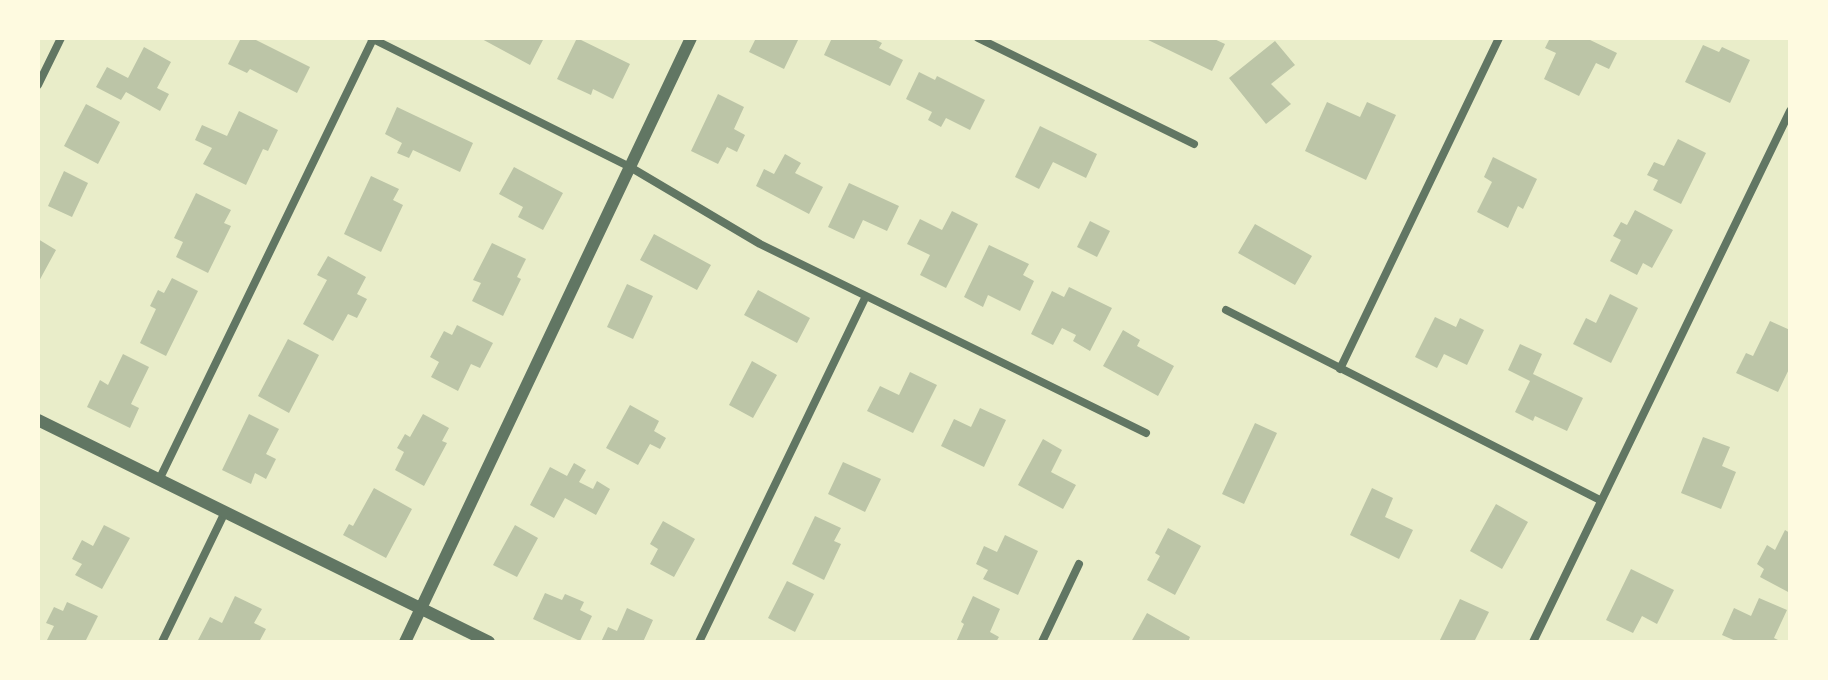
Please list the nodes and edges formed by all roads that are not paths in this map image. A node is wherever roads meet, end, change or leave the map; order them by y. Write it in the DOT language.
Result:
graph roads {
  1 [pos="61,38"];
  2 [pos="372,38"];
  3 [pos="691,38"];
  4 [pos="978,38"];
  5 [pos="1499,38"];
  6 [pos="38,85"];
  7 [pos="1790,111"];
  8 [pos="1194,144"];
  9 [pos="630,167"];
  10 [pos="866,296"];
  11 [pos="1226,310"];
  12 [pos="1340,369"];
  13 [pos="38,420"];
  14 [pos="1146,433"];
  15 [pos="159,480"];
  16 [pos="1600,500"];
  17 [pos="225,512"];
  18 [pos="1079,564"];
  19 [pos="421,609"];
  20 [pos="162,642"];
  21 [pos="405,642"];
  22 [pos="489,642"];
  23 [pos="699,642"];
  24 [pos="1042,642"];
  25 [pos="1533,642"];
  1 -- 6 [label="street"];
  2 -- 9 [label="street"];
  2 -- 15 [label="street"];
  3 -- 9 [label="street"];
  4 -- 8 [label="street"];
  5 -- 12 [label="street"];
  7 -- 16 [label="street"];
  9 -- 10 [label="street"];
  9 -- 19 [label="street"];
  10 -- 14 [label="street"];
  10 -- 23 [label="street"];
  11 -- 12 [label="street"];
  12 -- 16 [label="street"];
  13 -- 15 [label="street"];
  15 -- 17 [label="street"];
  16 -- 25 [label="street"];
  17 -- 19 [label="street"];
  17 -- 20 [label="street"];
  18 -- 24 [label="street"];
  19 -- 21 [label="street"];
  19 -- 22 [label="street"];
}
